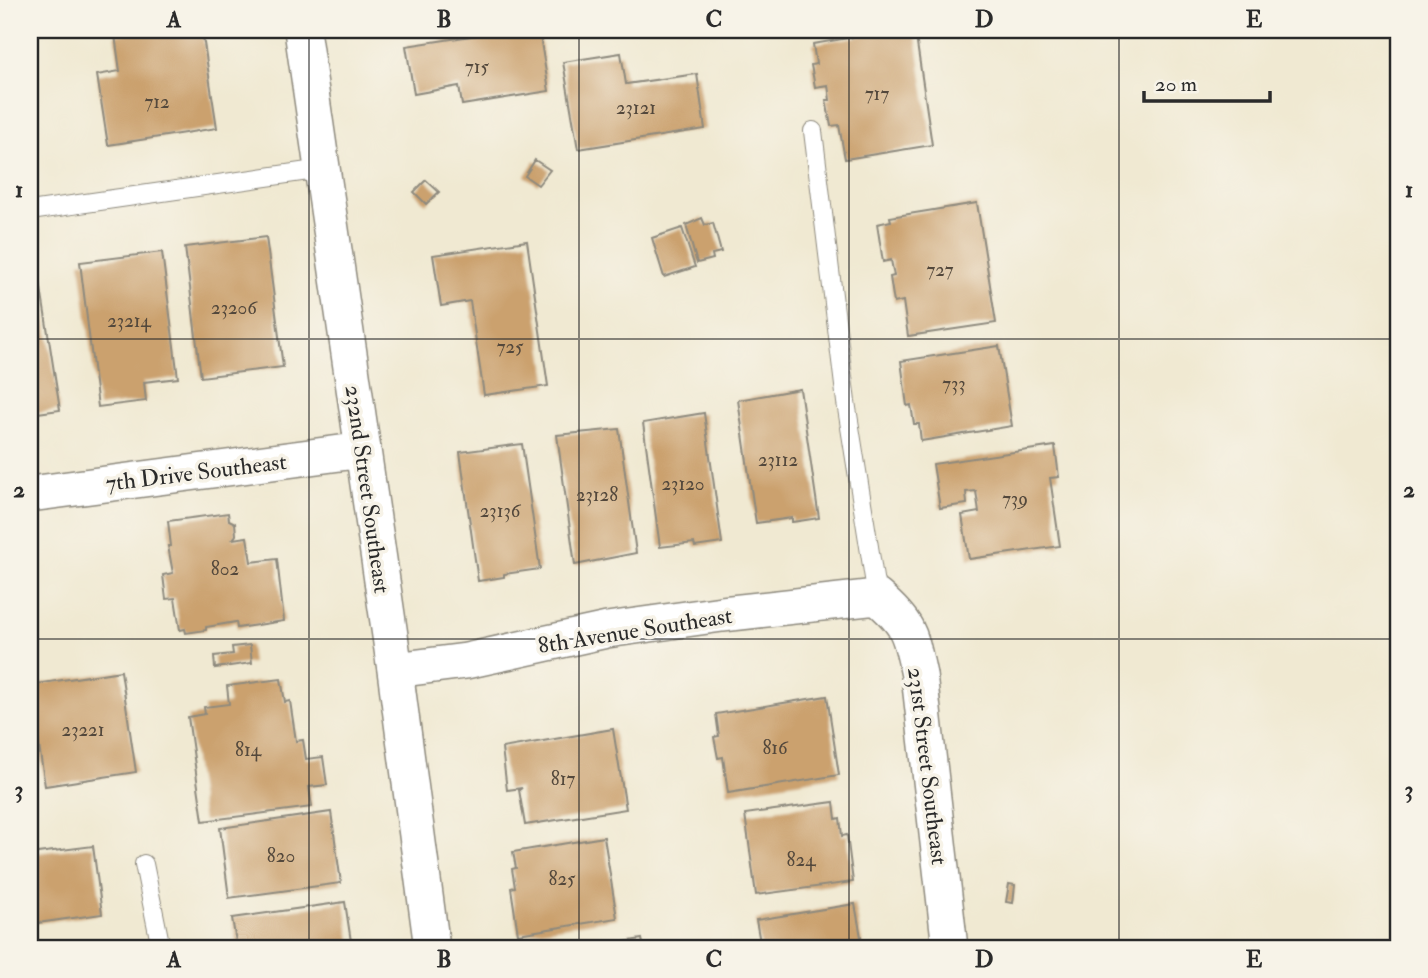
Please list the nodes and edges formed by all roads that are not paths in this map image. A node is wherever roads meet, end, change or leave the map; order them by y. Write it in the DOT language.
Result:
graph roads {
  1 [pos="302,30"];
  2 [pos="813,131"];
  3 [pos="322,169"];
  4 [pos="30,211"];
  5 [pos="363,450"];
  6 [pos="30,494"];
  7 [pos="877,597"];
  8 [pos="395,670"];
  9 [pos="144,864"];
  10 [pos="161,948"];
  11 [pos="432,948"];
  12 [pos="950,948"];
  1 -- 3 [label="street, 232nd Street Southeast"];
  2 -- 7 [label="lane"];
  3 -- 4 [label="lane"];
  3 -- 5 [label="street, 232nd Street Southeast"];
  5 -- 6 [label="street, 7th Drive Southeast"];
  5 -- 8 [label="street, 232nd Street Southeast"];
  7 -- 8 [label="street, 8th Avenue Southeast"];
  7 -- 12 [label="street, 231st Street Southeast"];
  8 -- 11 [label="street, 232nd Street Southeast"];
  9 -- 10 [label="lane"];
}
